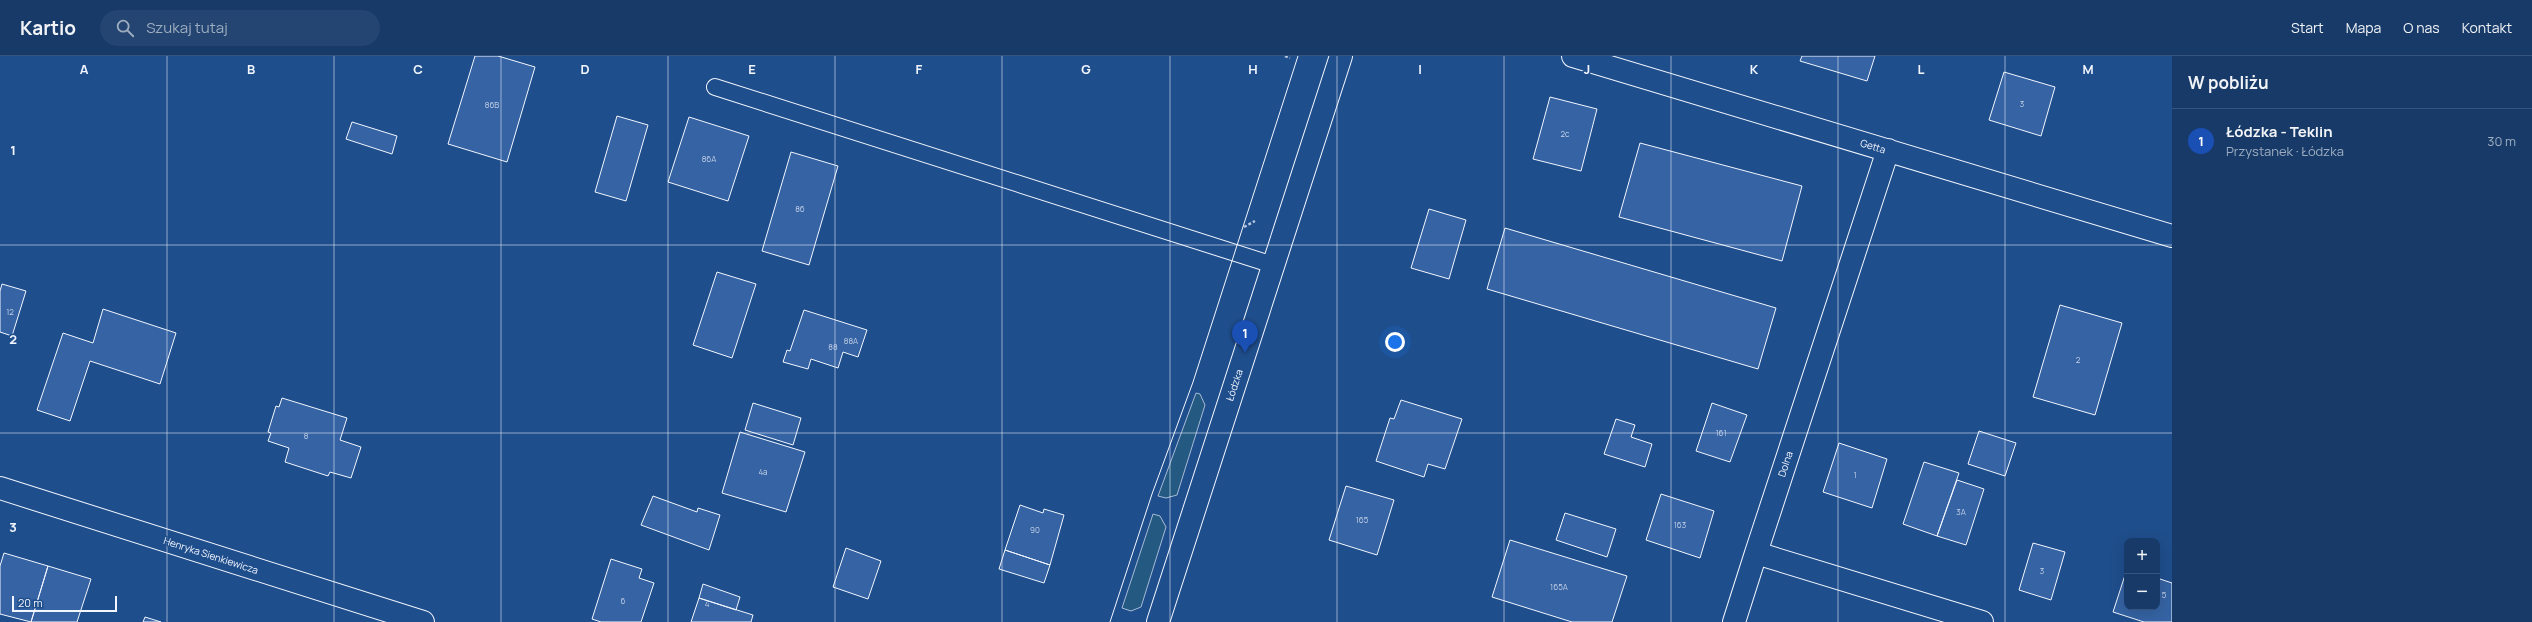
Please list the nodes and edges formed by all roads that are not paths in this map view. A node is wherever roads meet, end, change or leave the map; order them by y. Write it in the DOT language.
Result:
graph roads {
  1 [pos="1341,56"];
  2 [pos="1573,56"];
  3 [pos="715,87"];
  4 [pos="1888,150"];
  5 [pos="2172,236"];
  6 [pos="1273,265"];
  7 [pos="0,488"];
  8 [pos="1756,552"];
  9 [pos="423,622"];
  10 [pos="1158,622"];
  11 [pos="1734,622"];
  12 [pos="1982,622"];
  1 -- 6 [label="street, Łódzka"];
  2 -- 4 [label="street, Getta"];
  3 -- 6 [label="lane"];
  4 -- 5 [label="street, Getta"];
  4 -- 8 [label="street, Dolna"];
  6 -- 10 [label="street, Łódzka"];
  7 -- 9 [label="street, Henryka Sienkiewicza"];
  8 -- 11 [label="street, Dolna"];
  8 -- 12 [label="street"];
}
